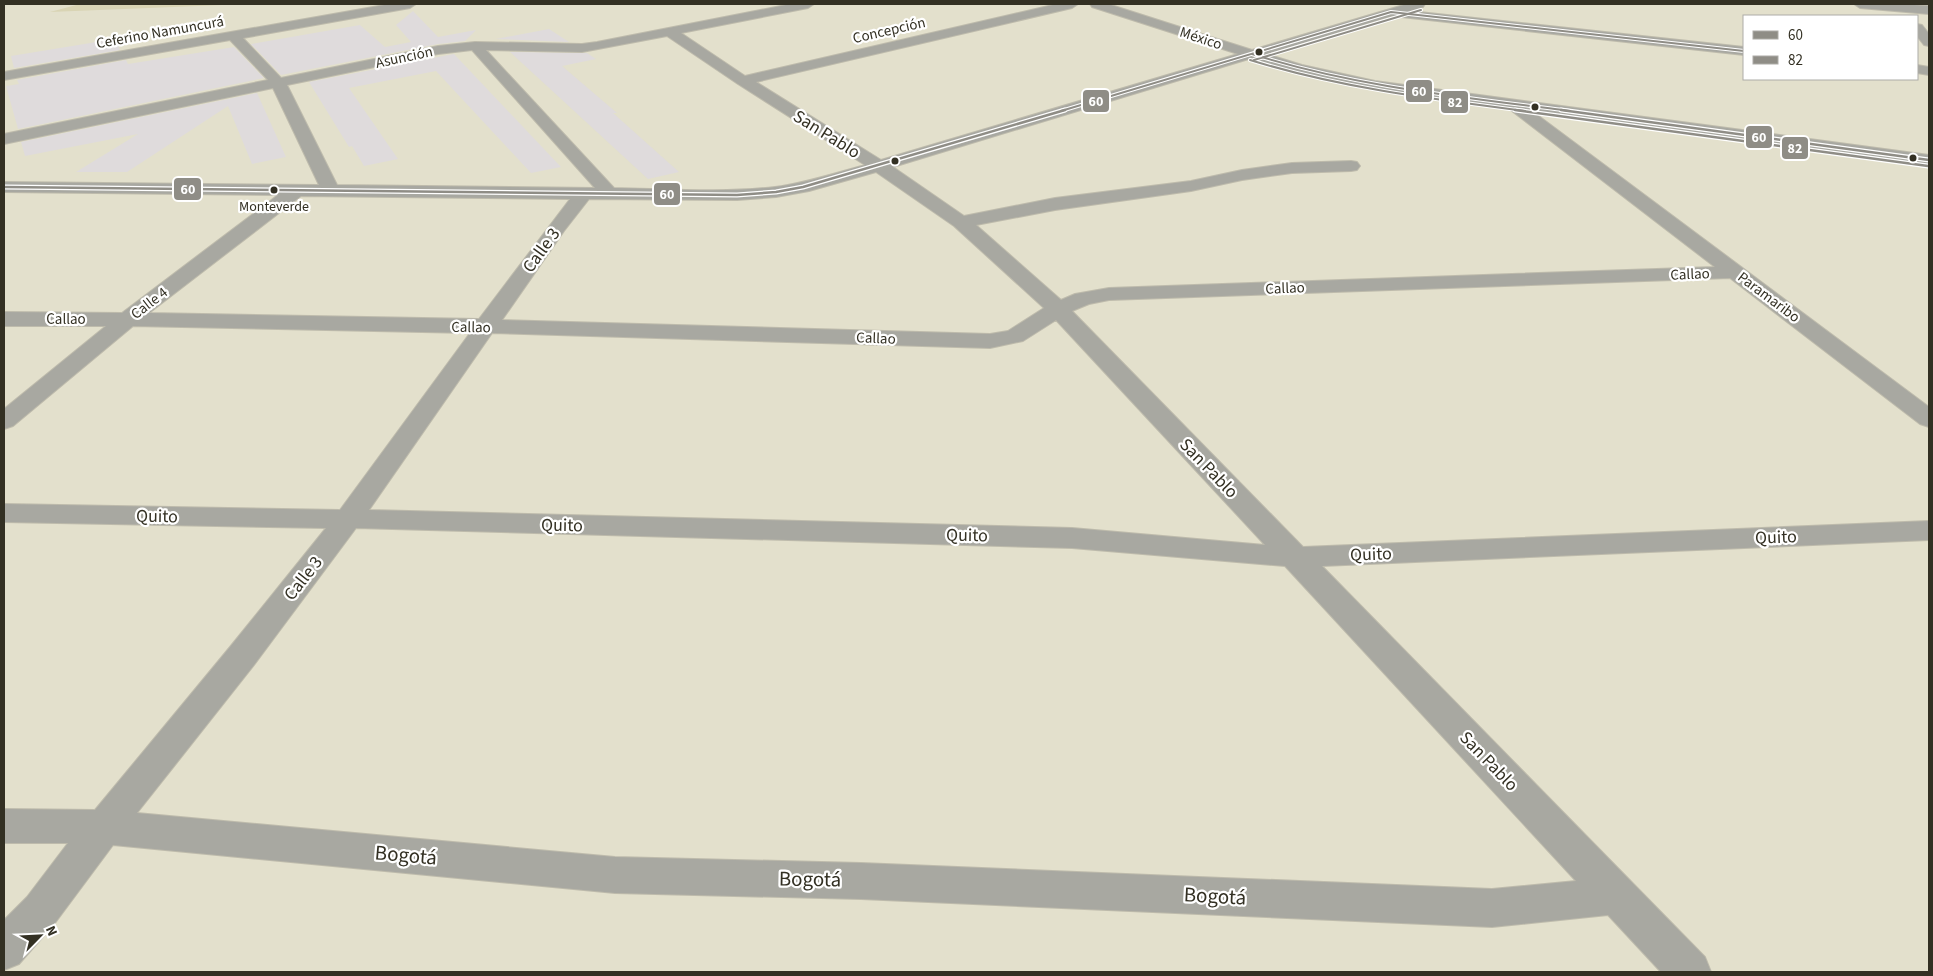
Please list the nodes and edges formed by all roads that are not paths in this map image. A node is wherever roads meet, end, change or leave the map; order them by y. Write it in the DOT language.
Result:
graph roads {
  1 [pos="410,4"];
  2 [pos="808,4"];
  3 [pos="1072,4"];
  4 [pos="1096,4"];
  5 [pos="1418,4"];
  6 [pos="1860,4"];
  7 [pos="1899,9"];
  8 [pos="1929,10"];
  9 [pos="1391,12"];
  10 [pos="1918,29"];
  11 [pos="670,32"];
  12 [pos="233,35"];
  13 [pos="1929,42"];
  14 [pos="475,46"];
  15 [pos="1743,50"];
  16 [pos="1252,54"];
  17 [pos="4,76"];
  18 [pos="743,81"];
  19 [pos="278,83"];
  20 [pos="1512,104"];
  21 [pos="4,139"];
  22 [pos="1929,160"];
  23 [pos="879,166"];
  24 [pos="1351,166"];
  25 [pos="4,187"];
  26 [pos="298,188"];
  27 [pos="330,189"];
  28 [pos="597,192"];
  29 [pos="961,222"];
  30 [pos="1737,272"];
  31 [pos="1058,309"];
  32 [pos="4,319"];
  33 [pos="128,319"];
  34 [pos="485,327"];
  35 [pos="1929,419"];
  36 [pos="4,421"];
  37 [pos="4,513"];
  38 [pos="348,519"];
  39 [pos="1929,530"];
  40 [pos="1295,557"];
  41 [pos="4,826"];
  42 [pos="104,826"];
  43 [pos="1617,895"];
  44 [pos="4,950"];
  45 [pos="1690,972"];
  1 -- 12 [label="street, Ceferino Namuncurá"];
  2 -- 11 [label="street, Asunción"];
  3 -- 18 [label="street, Concepción"];
  4 -- 16 [label="street, México"];
  5 -- 9 [label="street"];
  6 -- 7 [label="street"];
  7 -- 8 [label="street"];
  9 -- 15 [label="street"];
  9 -- 16 [label="street"];
  10 -- 13 [label="street"];
  11 -- 14 [label="street, Asunción"];
  11 -- 18 [label="street, San Pablo"];
  12 -- 17 [label="street, Ceferino Namuncurá"];
  12 -- 19 [label="street"];
  14 -- 19 [label="street, Asunción"];
  14 -- 28 [label="street"];
  16 -- 20 [label="street, México"];
  16 -- 23 [label="street"];
  18 -- 23 [label="street, San Pablo"];
  19 -- 21 [label="street, Asunción"];
  19 -- 27 [label="street"];
  20 -- 22 [label="street, México"];
  20 -- 30 [label="street, Paramaribo"];
  23 -- 28 [label="street"];
  23 -- 29 [label="street, San Pablo"];
  24 -- 29 [label="street"];
  25 -- 26 [label="street"];
  26 -- 27 [label="street"];
  26 -- 33 [label="street, Calle 4"];
  27 -- 28 [label="street"];
  28 -- 34 [label="street, Calle 3"];
  29 -- 31 [label="street, San Pablo"];
  30 -- 31 [label="street, Callao"];
  30 -- 35 [label="street, Paramaribo"];
  31 -- 34 [label="street, Callao"];
  31 -- 40 [label="street, San Pablo"];
  32 -- 33 [label="street, Callao"];
  33 -- 34 [label="street, Callao"];
  33 -- 36 [label="street, Calle 4"];
  34 -- 38 [label="street, Calle 3"];
  37 -- 38 [label="street, Quito"];
  38 -- 40 [label="street, Quito"];
  38 -- 42 [label="street, Calle 3"];
  39 -- 40 [label="street, Quito"];
  40 -- 43 [label="street, San Pablo"];
  41 -- 42 [label="street, Bogotá"];
  42 -- 43 [label="street, Bogotá"];
  42 -- 44 [label="street, Calle 3"];
  43 -- 45 [label="street, San Pablo"];
}
